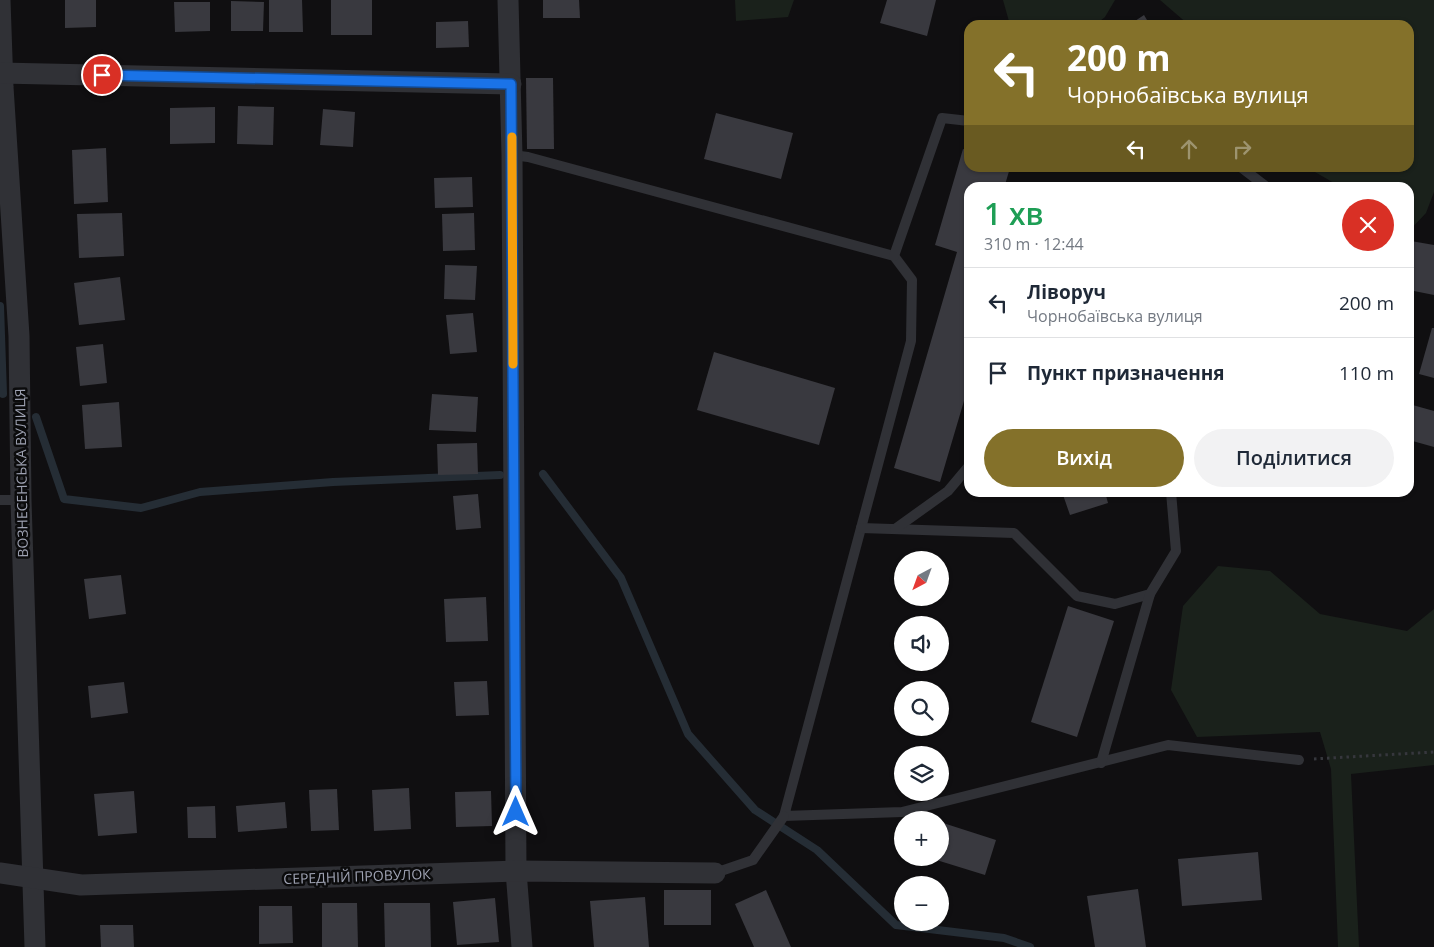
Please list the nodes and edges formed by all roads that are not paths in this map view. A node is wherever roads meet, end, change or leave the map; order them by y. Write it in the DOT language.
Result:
graph roads {
  1 [pos="0,0"];
  2 [pos="508,0"];
  3 [pos="2,73"];
  4 [pos="511,84"];
  5 [pos="964,120"];
  6 [pos="512,155"];
  7 [pos="1247,172"];
  8 [pos="1260,182"];
  9 [pos="894,256"];
  10 [pos="964,472"];
  11 [pos="1171,497"];
  12 [pos="0,500"];
  13 [pos="21,500"];
  14 [pos="861,528"];
  15 [pos="895,529"];
  16 [pos="1150,594"];
  17 [pos="1299,760"];
  18 [pos="1101,763"];
  19 [pos="784,816"];
  20 [pos="516,871"];
  21 [pos="714,872"];
  22 [pos="0,873"];
  23 [pos="31,878"];
  24 [pos="35,947"];
  25 [pos="522,947"];
  1 -- 3 [label="street, ВОЗНЕСЕНСЬКА ВУЛИЦЯ"];
  2 -- 4 [label="street"];
  3 -- 4 [label="street"];
  3 -- 13 [label="street, ВОЗНЕСЕНСЬКА ВУЛИЦЯ"];
  4 -- 6 [label="street"];
  5 -- 9 [label="lane"];
  6 -- 9 [label="lane"];
  6 -- 20 [label="street"];
  7 -- 8 [label="lane"];
  9 -- 14 [label="lane"];
  10 -- 15 [label="lane"];
  11 -- 16 [label="lane"];
  12 -- 13 [label="lane"];
  13 -- 23 [label="street, ВОЗНЕСЕНСЬКА ВУЛИЦЯ"];
  14 -- 15 [label="lane"];
  14 -- 19 [label="lane"];
  15 -- 16 [label="lane"];
  16 -- 18 [label="lane"];
  17 -- 18 [label="lane"];
  18 -- 19 [label="lane"];
  19 -- 21 [label="lane"];
  20 -- 21 [label="street, СЕРЕДНІЙ ПРОВУЛОК"];
  20 -- 23 [label="street, СЕРЕДНІЙ ПРОВУЛОК"];
  20 -- 25 [label="street"];
  22 -- 23 [label="street, СЕРЕДНІЙ ПРОВУЛОК"];
  23 -- 24 [label="street, ВОЗНЕСЕНСЬКА ВУЛИЦЯ"];
}
